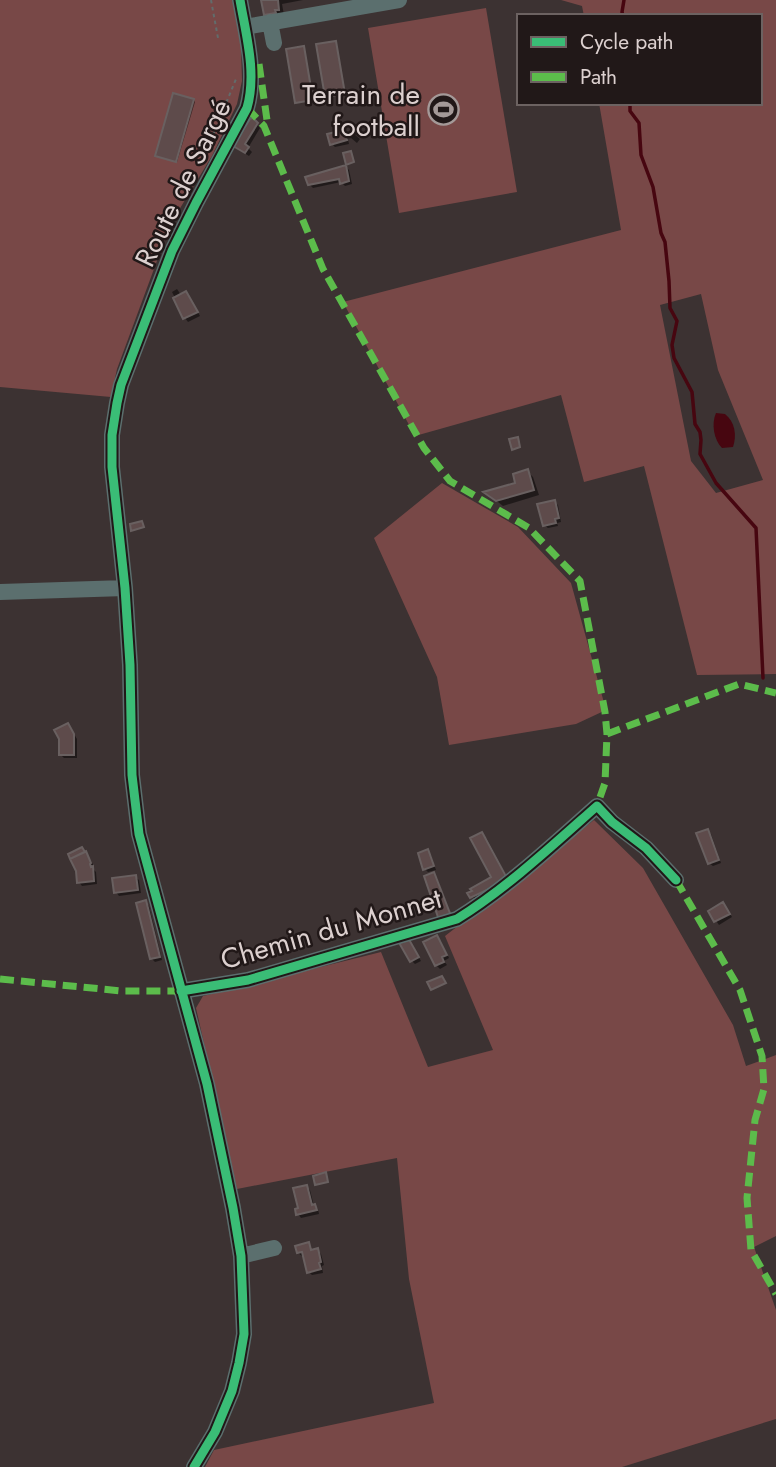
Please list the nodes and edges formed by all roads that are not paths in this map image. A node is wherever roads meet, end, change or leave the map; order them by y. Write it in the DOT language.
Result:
graph roads {
  1 [pos="240,0"];
  2 [pos="400,0"];
  3 [pos="270,22"];
  4 [pos="245,27"];
  5 [pos="274,43"];
  6 [pos="125,588"];
  7 [pos="0,592"];
  8 [pos="676,880"];
  9 [pos="181,991"];
  10 [pos="274,1248"];
  11 [pos="241,1256"];
  12 [pos="194,1467"];
  1 -- 4 [label="street, Route de Sargé"];
  2 -- 3 [label="street"];
  3 -- 4 [label="street"];
  3 -- 5 [label="street"];
  4 -- 6 [label="street, Route de Sargé"];
  6 -- 7 [label="street"];
  6 -- 9 [label="street, Route de Sargé"];
  8 -- 9 [label="street, Chemin du Monnet"];
  9 -- 11 [label="street, Route de Sargé"];
  10 -- 11 [label="street"];
  11 -- 12 [label="street, Route de Sargé"];
}
